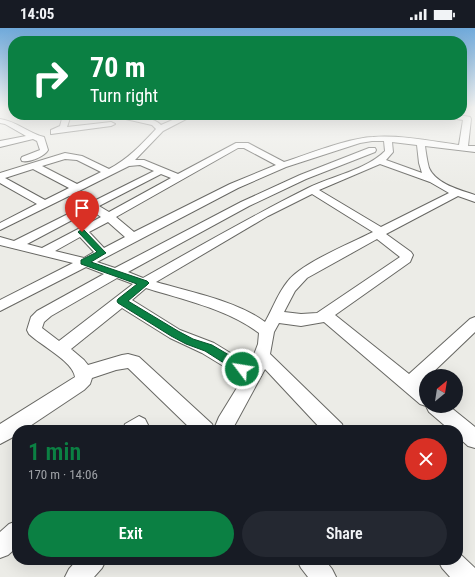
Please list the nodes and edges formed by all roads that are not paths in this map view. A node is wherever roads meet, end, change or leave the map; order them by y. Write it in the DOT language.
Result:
graph roads {
  1 [pos="27,133"];
  2 [pos="50,133"];
  3 [pos="157,133"];
  4 [pos="465,133"];
  5 [pos="35,137"];
  6 [pos="388,139"];
  7 [pos="1,143"];
  8 [pos="421,144"];
  9 [pos="463,148"];
  10 [pos="475,149"];
  11 [pos="372,150"];
  12 [pos="295,161"];
  13 [pos="379,161"];
  14 [pos="13,162"];
  15 [pos="33,165"];
  16 [pos="283,165"];
  17 [pos="119,167"];
  18 [pos="162,170"];
  19 [pos="108,172"];
  20 [pos="314,172"];
  21 [pos="0,177"];
  22 [pos="179,178"];
  23 [pos="436,181"];
  24 [pos="72,190"];
  25 [pos="312,190"];
  26 [pos="458,192"];
  27 [pos="475,199"];
  28 [pos="44,204"];
  29 [pos="91,206"];
  30 [pos="23,215"];
  31 [pos="109,217"];
  32 [pos="0,227"];
  33 [pos="46,229"];
  34 [pos="82,232"];
  35 [pos="379,233"];
  36 [pos="133,237"];
  37 [pos="0,241"];
  38 [pos="15,245"];
  39 [pos="43,252"];
  40 [pos="102,253"];
  41 [pos="84,262"];
  42 [pos="115,273"];
  43 [pos="144,283"];
  44 [pos="122,301"];
  45 [pos="0,306"];
  46 [pos="325,315"];
  47 [pos="276,317"];
  48 [pos="475,323"];
  49 [pos="267,331"];
  50 [pos="60,349"];
  51 [pos="262,356"];
  52 [pos="84,374"];
  53 [pos="253,376"];
  54 [pos="409,384"];
  55 [pos="419,392"];
  56 [pos="443,413"];
  57 [pos="16,425"];
  58 [pos="200,425"];
  59 [pos="224,425"];
  60 [pos="330,425"];
  61 [pos="458,425"];
  62 [pos="12,427"];
  63 [pos="463,429"];
  64 [pos="0,435"];
  65 [pos="475,439"];
  66 [pos="12,536"];
  67 [pos="0,547"];
  68 [pos="89,565"];
  69 [pos="313,565"];
  70 [pos="455,565"];
  71 [pos="77,577"];
  72 [pos="324,577"];
  73 [pos="467,577"];
  1 -- 5 [label="street"];
  2 -- 5 [label="street"];
  3 -- 17 [label="street"];
  4 -- 9 [label="street"];
  5 -- 7 [label="street"];
  5 -- 14 [label="street"];
  6 -- 8 [label="street"];
  6 -- 12 [label="street"];
  6 -- 13 [label="street"];
  8 -- 9 [label="street"];
  8 -- 23 [label="street"];
  9 -- 10 [label="street"];
  11 -- 20 [label="street"];
  12 -- 16 [label="street"];
  12 -- 20 [label="street"];
  13 -- 23 [label="street"];
  13 -- 25 [label="street"];
  15 -- 19 [label="street"];
  15 -- 21 [label="street"];
  15 -- 24 [label="street"];
  16 -- 22 [label="street"];
  16 -- 36 [label="street"];
  17 -- 18 [label="street"];
  17 -- 19 [label="street"];
  18 -- 22 [label="street"];
  18 -- 29 [label="street"];
  19 -- 24 [label="street"];
  20 -- 42 [label="street"];
  21 -- 28 [label="street"];
  22 -- 31 [label="street"];
  23 -- 26 [label="street"];
  24 -- 28 [label="street"];
  24 -- 29 [label="street"];
  25 -- 35 [label="street"];
  25 -- 43 [label="street"];
  26 -- 27 [label="street"];
  26 -- 35 [label="street"];
  28 -- 30 [label="street"];
  29 -- 31 [label="street"];
  29 -- 33 [label="street"];
  30 -- 32 [label="street"];
  30 -- 33 [label="street"];
  31 -- 34 [label="street"];
  31 -- 36 [label="street"];
  33 -- 38 [label="street"];
  34 -- 39 [label="street"];
  34 -- 40 [label="street"];
  35 -- 46 [label="street"];
  35 -- 47 [label="street"];
  36 -- 40 [label="street"];
  37 -- 38 [label="street"];
  38 -- 39 [label="street"];
  39 -- 41 [label="street"];
  40 -- 41 [label="street"];
  41 -- 42 [label="street"];
  41 -- 45 [label="street"];
  42 -- 43 [label="street"];
  42 -- 50 [label="street"];
  43 -- 44 [label="street"];
  43 -- 49 [label="street"];
  44 -- 50 [label="street"];
  44 -- 53 [label="street"];
  46 -- 47 [label="street"];
  46 -- 54 [label="street"];
  47 -- 49 [label="street"];
  48 -- 54 [label="street"];
  49 -- 51 [label="street"];
  50 -- 52 [label="street"];
  51 -- 53 [label="street"];
  51 -- 60 [label="street"];
  52 -- 57 [label="street"];
  52 -- 58 [label="street"];
  53 -- 59 [label="street"];
  54 -- 55 [label="street"];
  56 -- 61 [label="street"];
  62 -- 64 [label="street"];
  63 -- 65 [label="street"];
  66 -- 67 [label="street"];
  68 -- 71 [label="street"];
  69 -- 72 [label="street"];
  70 -- 73 [label="street"];
}
